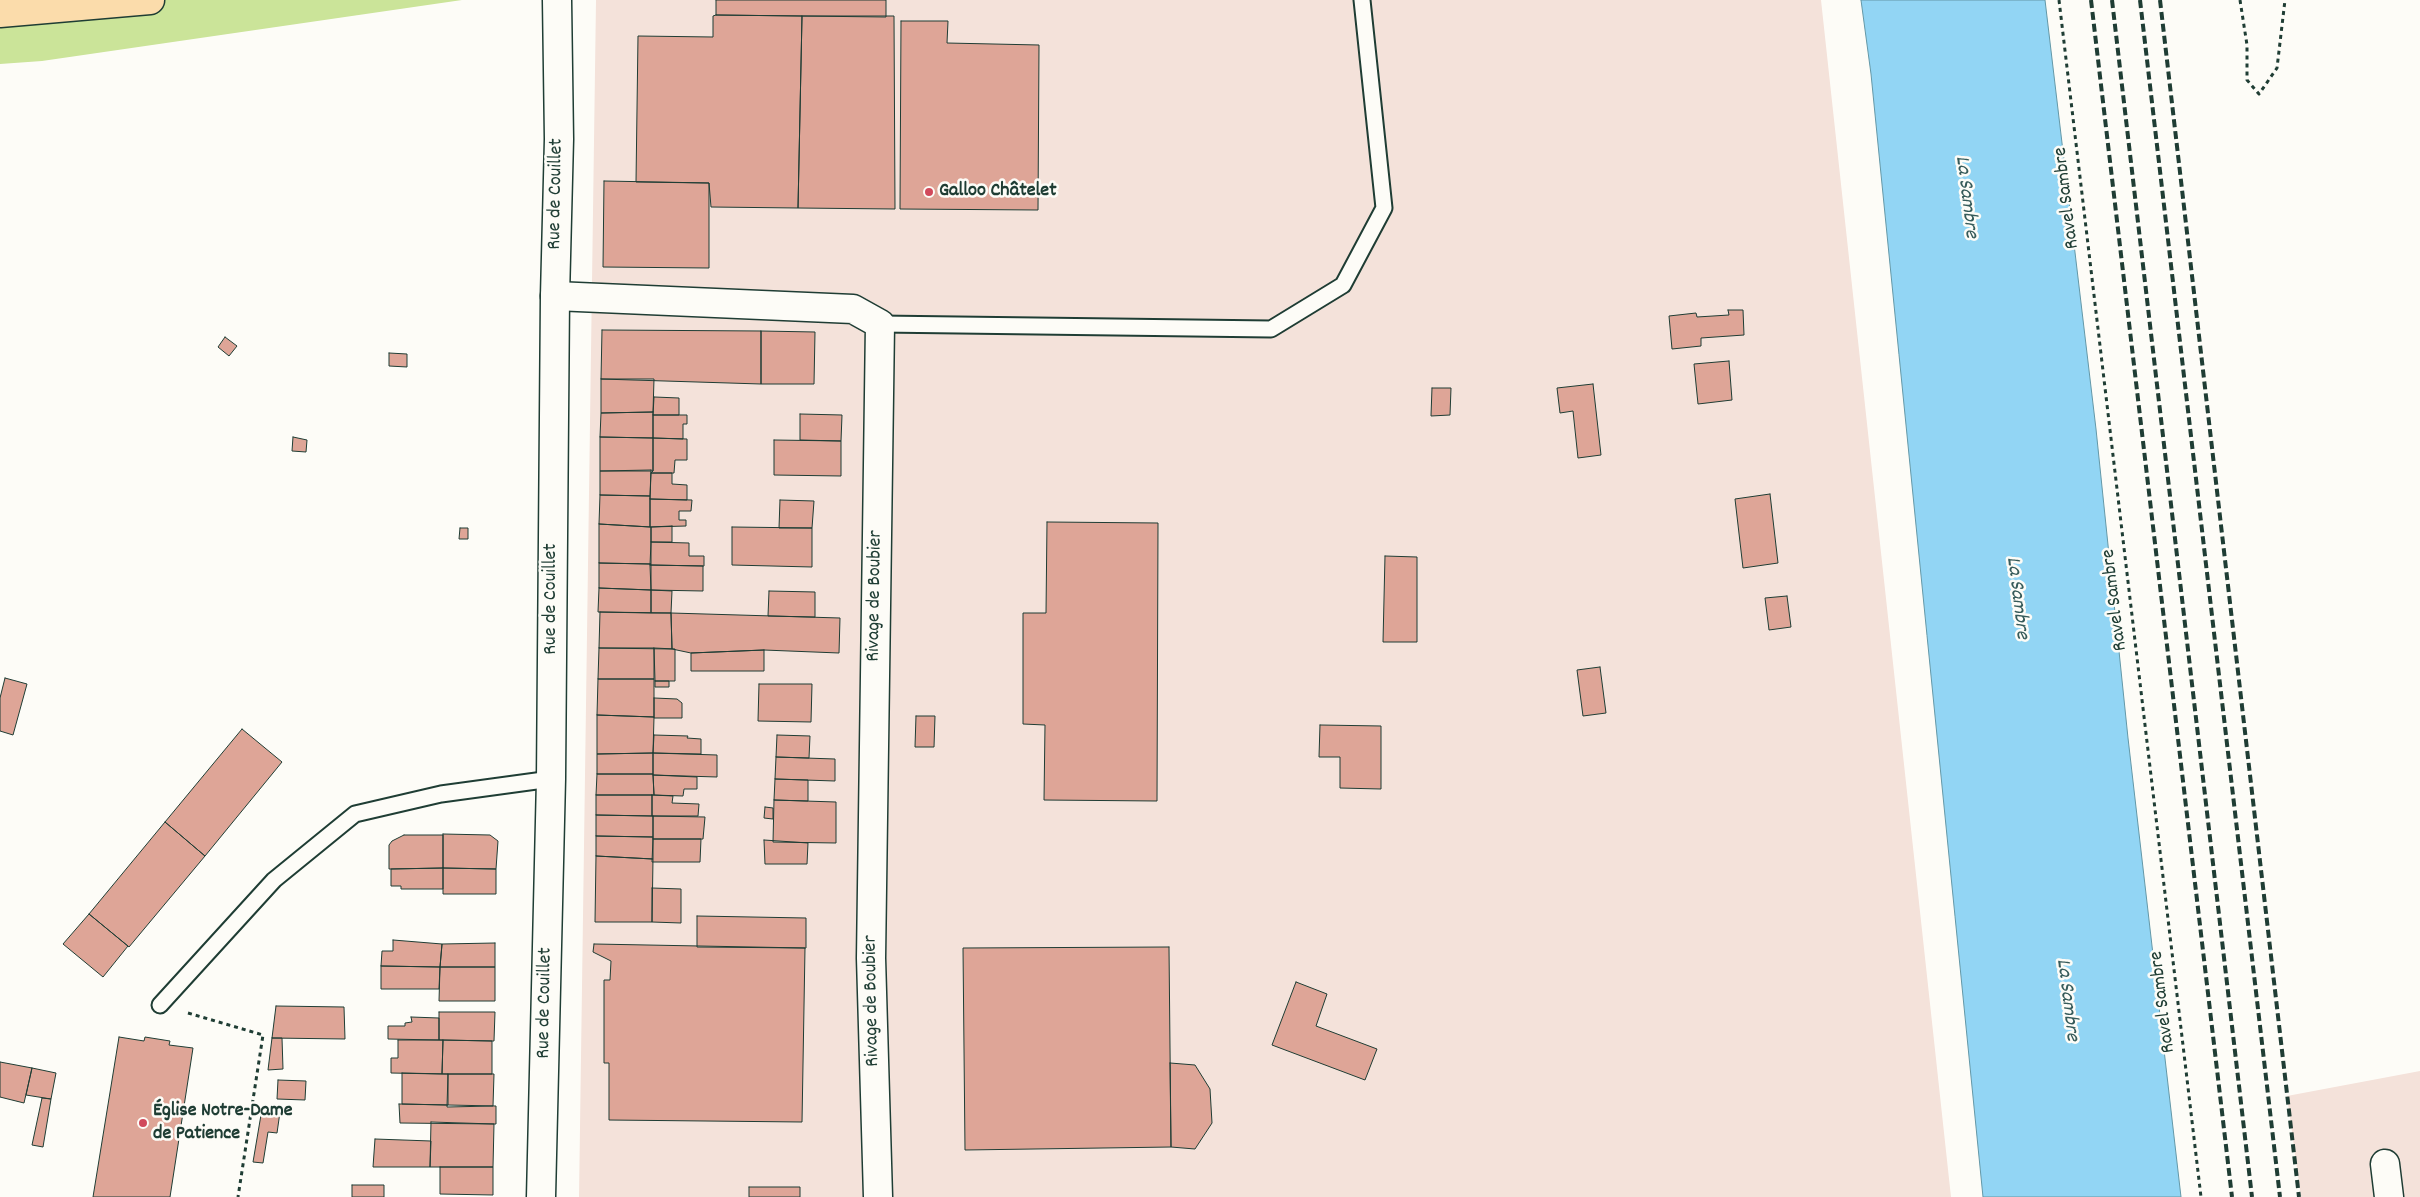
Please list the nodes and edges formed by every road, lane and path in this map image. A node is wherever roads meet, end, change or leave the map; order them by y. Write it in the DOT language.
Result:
graph roads {
  1 [pos="150,0"];
  2 [pos="557,0"];
  3 [pos="1362,0"];
  4 [pos="2059,0"];
  5 [pos="2240,0"];
  6 [pos="2285,0"];
  7 [pos="0,13"];
  8 [pos="555,296"];
  9 [pos="880,324"];
  10 [pos="551,779"];
  11 [pos="160,1005"];
  12 [pos="2385,1164"];
  13 [pos="238,1197"];
  14 [pos="541,1197"];
  15 [pos="878,1197"];
  16 [pos="2201,1197"];
  17 [pos="2389,1197"];
  1 -- 7 [label="highway"];
  2 -- 8 [label="street, Rue de Couillet"];
  3 -- 9 [label="lane"];
  4 -- 16 [label="path, Ravel Sambre"];
  5 -- 6 [label="path"];
  8 -- 9 [label="street"];
  8 -- 10 [label="street, Rue de Couillet"];
  9 -- 15 [label="street, Rivage de Boubier"];
  10 -- 11 [label="lane"];
  10 -- 14 [label="street, Rue de Couillet"];
  11 -- 13 [label="path"];
  12 -- 17 [label="street"];
}
